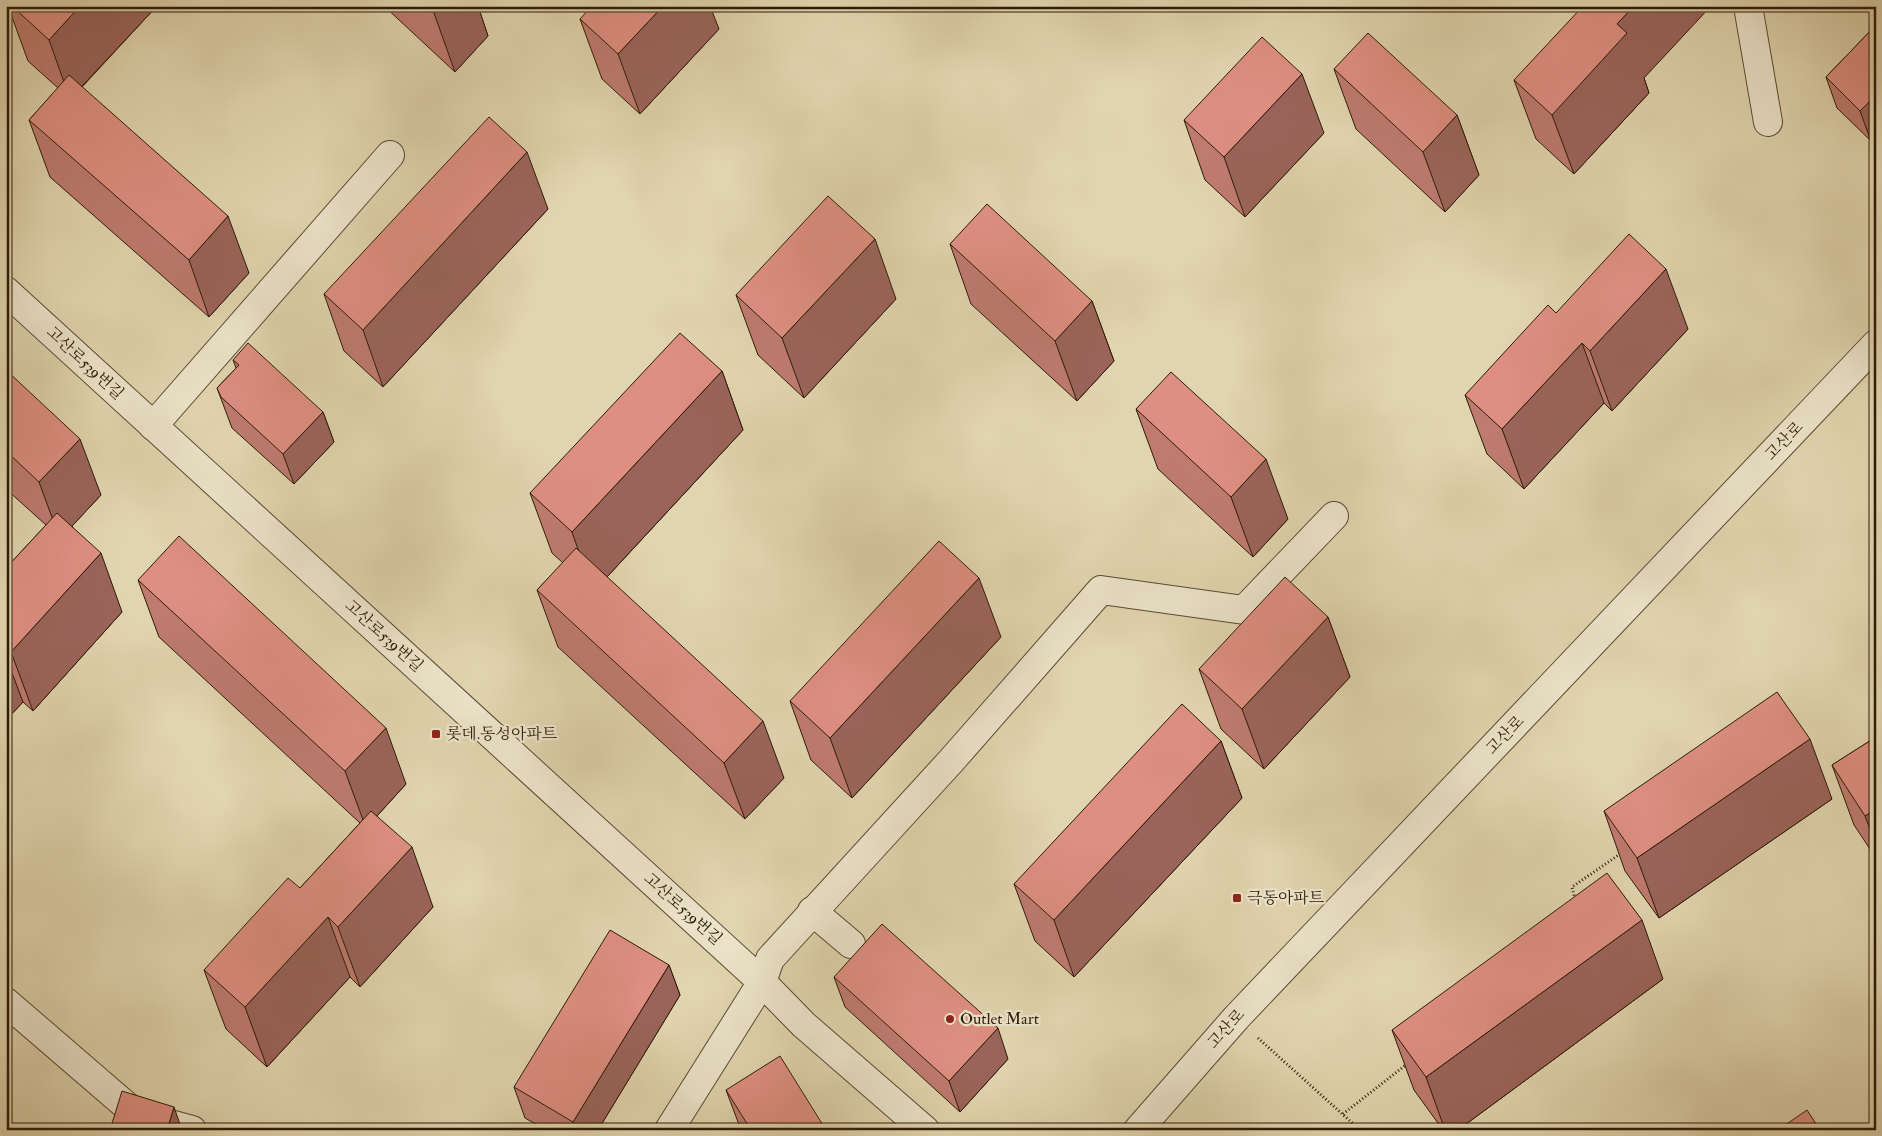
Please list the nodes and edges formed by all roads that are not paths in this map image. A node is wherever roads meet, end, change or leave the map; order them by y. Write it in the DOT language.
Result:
graph roads {
  1 [pos="1748,6"];
  2 [pos="1768,122"];
  3 [pos="390,155"];
  4 [pos="6,290"];
  5 [pos="1876,344"];
  6 [pos="154,426"];
  7 [pos="1334,516"];
  8 [pos="812,911"];
  9 [pos="851,944"];
  10 [pos="762,982"];
  11 [pos="6,1002"];
  12 [pos="192,1130"];
  13 [pos="669,1130"];
  14 [pos="925,1130"];
  15 [pos="1138,1130"];
  1 -- 2 [label="street"];
  3 -- 6 [label="street"];
  4 -- 6 [label="street, 고산로539번길"];
  5 -- 15 [label="street, 고산로"];
  6 -- 10 [label="street, 고산로539번길"];
  7 -- 8 [label="street"];
  8 -- 9 [label="street"];
  8 -- 10 [label="street"];
  10 -- 13 [label="street"];
  10 -- 14 [label="street, 고산로539번길"];
  11 -- 12 [label="street"];
}
